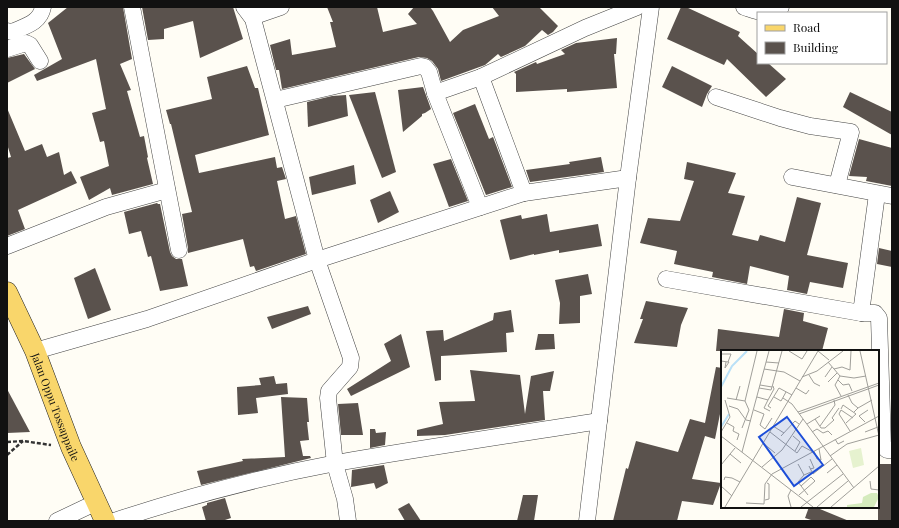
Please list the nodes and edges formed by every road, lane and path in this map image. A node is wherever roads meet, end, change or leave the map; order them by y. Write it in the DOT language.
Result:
graph roads {
  1 [pos="43,7"];
  2 [pos="132,7"];
  3 [pos="281,7"];
  4 [pos="637,7"];
  5 [pos="650,7"];
  6 [pos="744,7"];
  7 [pos="781,7"];
  8 [pos="248,12"];
  9 [pos="759,12"];
  10 [pos="772,12"];
  11 [pos="7,30"];
  12 [pos="7,49"];
  13 [pos="40,61"];
  14 [pos="481,77"];
  15 [pos="435,93"];
  16 [pos="716,98"];
  17 [pos="275,100"];
  18 [pos="792,176"];
  19 [pos="628,178"];
  20 [pos="837,185"];
  21 [pos="167,190"];
  22 [pos="524,193"];
  23 [pos="885,195"];
  24 [pos="480,207"];
  25 [pos="7,246"];
  26 [pos="179,250"];
  27 [pos="317,260"];
  28 [pos="666,279"];
  29 [pos="7,292"];
  30 [pos="861,313"];
  31 [pos="36,351"];
  32 [pos="599,421"];
  33 [pos="23,441"];
  34 [pos="7,442"];
  35 [pos="71,447"];
  36 [pos="892,450"];
  37 [pos="7,456"];
  38 [pos="335,464"];
  39 [pos="97,502"];
  40 [pos="57,521"];
  41 [pos="106,521"];
  42 [pos="114,521"];
  43 [pos="348,521"];
  44 [pos="587,521"];
  1 -- 11 [label="street"];
  2 -- 21 [label="street"];
  3 -- 8 [label="street"];
  4 -- 14 [label="street"];
  5 -- 19 [label="street"];
  6 -- 9 [label="street"];
  7 -- 10 [label="street"];
  8 -- 17 [label="street"];
  12 -- 13 [label="street"];
  14 -- 15 [label="street"];
  14 -- 22 [label="street"];
  15 -- 17 [label="street"];
  15 -- 24 [label="street"];
  16 -- 20 [label="street"];
  17 -- 27 [label="street"];
  18 -- 20 [label="street"];
  19 -- 22 [label="street"];
  19 -- 32 [label="street"];
  20 -- 23 [label="street"];
  21 -- 25 [label="street"];
  21 -- 26 [label="street"];
  22 -- 24 [label="street"];
  23 -- 30 [label="street"];
  24 -- 27 [label="street"];
  27 -- 31 [label="street"];
  27 -- 38 [label="street"];
  28 -- 30 [label="street"];
  29 -- 31 [label="main road, Jalan Oppu Tossappaile"];
  30 -- 36 [label="street"];
  31 -- 35 [label="main road, Jalan Oppu Tossappaile"];
  32 -- 38 [label="street"];
  32 -- 44 [label="street"];
  33 -- 34 [label="path"];
  33 -- 35 [label="path"];
  33 -- 37 [label="path"];
  35 -- 39 [label="main road, Jalan Oppu Tossappaile"];
  38 -- 42 [label="street"];
  38 -- 43 [label="street"];
  39 -- 40 [label="street"];
  39 -- 41 [label="main road, Jalan Oppu Tossappaile"];
}
